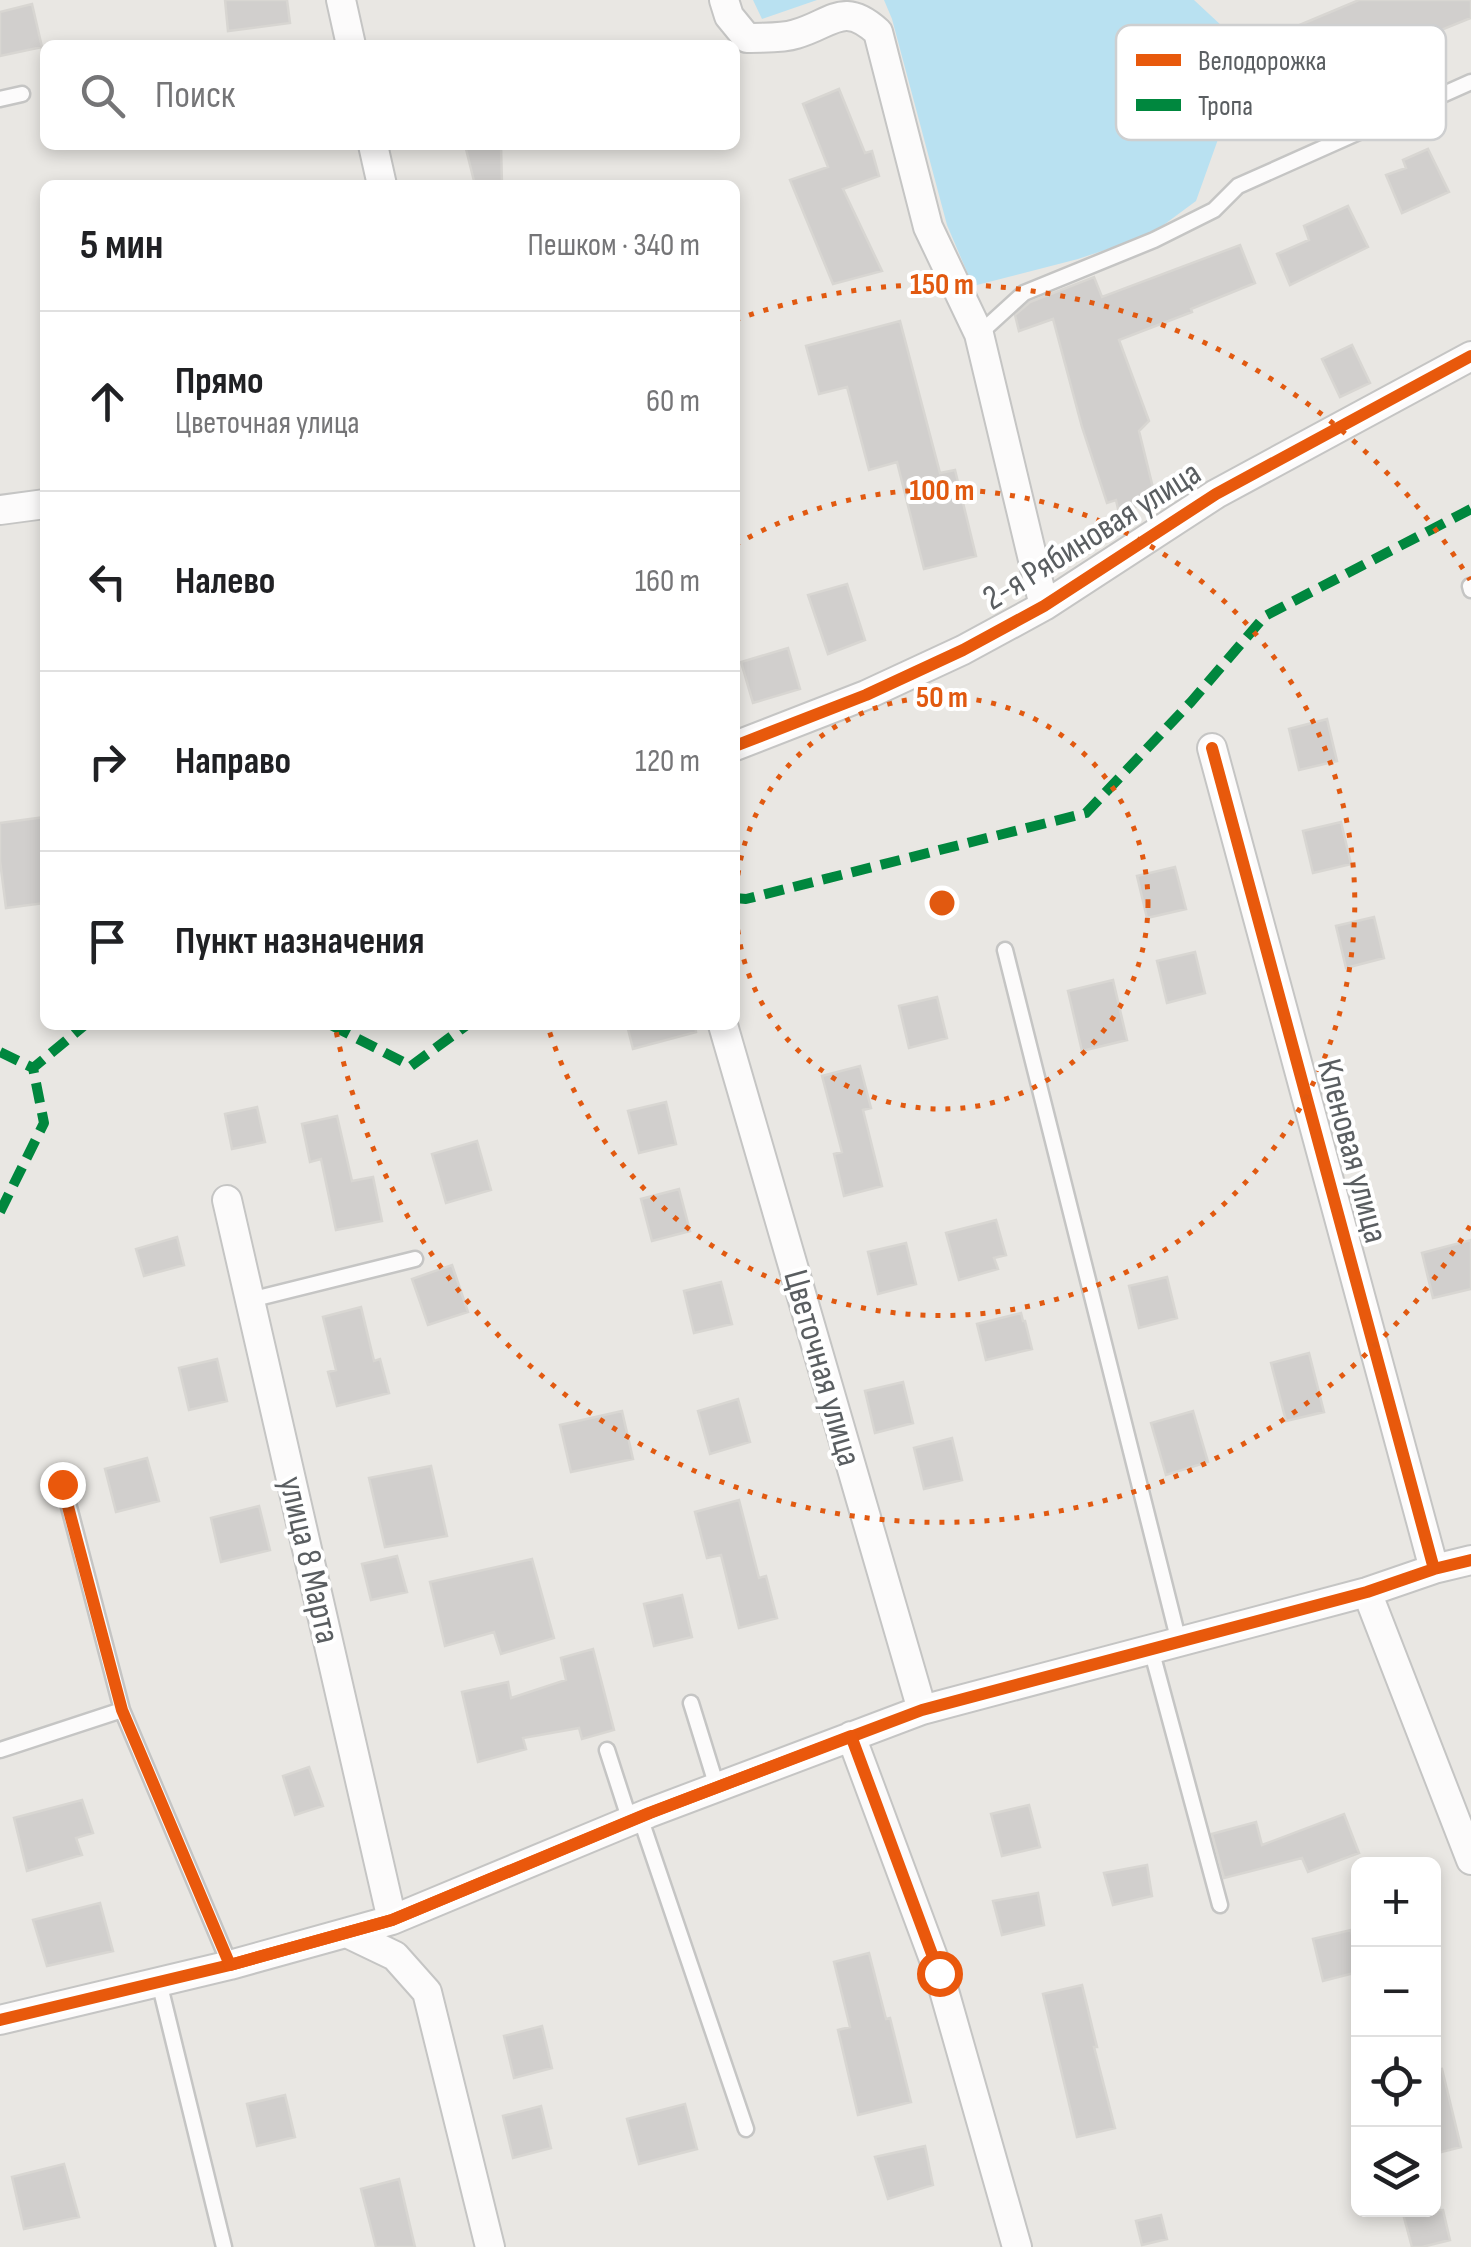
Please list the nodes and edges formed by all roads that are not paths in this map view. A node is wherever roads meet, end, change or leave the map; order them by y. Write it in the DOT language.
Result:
graph roads {
  1 [pos="342,0"];
  2 [pos="724,0"];
  3 [pos="351,40"];
  4 [pos="1471,82"];
  5 [pos="1446,93"];
  6 [pos="22,94"];
  7 [pos="0,99"];
  8 [pos="1341,140"];
  9 [pos="375,150"];
  10 [pos="381,180"];
  11 [pos="980,334"];
  12 [pos="1471,356"];
  13 [pos="40,505"];
  14 [pos="0,510"];
  15 [pos="1044,606"];
  16 [pos="740,744"];
  17 [pos="1212,748"];
  18 [pos="1005,950"];
  19 [pos="724,1030"];
  20 [pos="227,1200"];
  21 [pos="415,1259"];
  22 [pos="250,1300"];
  23 [pos="62,1484"];
  24 [pos="1471,1560"];
  25 [pos="1434,1568"];
  26 [pos="1368,1592"];
  27 [pos="1179,1642"];
  28 [pos="1150,1650"];
  29 [pos="691,1703"];
  30 [pos="122,1710"];
  31 [pos="922,1710"];
  32 [pos="851,1736"];
  33 [pos="0,1750"];
  34 [pos="606,1750"];
  35 [pos="717,1788"];
  36 [pos="635,1819"];
  37 [pos="1471,1860"];
  38 [pos="1220,1905"];
  39 [pos="392,1920"];
  40 [pos="346,1933"];
  41 [pos="230,1965"];
  42 [pos="159,1982"];
  43 [pos="0,2020"];
  44 [pos="746,2129"];
  45 [pos="224,2247"];
  46 [pos="490,2247"];
  47 [pos="1017,2247"];
  1 -- 3 [label="street"];
  2 -- 11 [label="street"];
  4 -- 5 [label="lane"];
  6 -- 7 [label="lane"];
  8 -- 11 [label="lane"];
  9 -- 10 [label="street"];
  11 -- 15 [label="street"];
  12 -- 15 [label="street, 2-я Рябиновая улица"];
  13 -- 14 [label="street"];
  15 -- 16 [label="street, 2-я Рябиновая улица"];
  17 -- 25 [label="street, Кленовая улица"];
  18 -- 27 [label="lane"];
  19 -- 31 [label="street, Цветочная улица"];
  20 -- 22 [label="street, улица 8 Марта"];
  21 -- 22 [label="lane"];
  22 -- 39 [label="street, улица 8 Марта"];
  23 -- 30 [label="lane"];
  24 -- 25 [label="street"];
  25 -- 26 [label="street"];
  26 -- 27 [label="street"];
  26 -- 37 [label="street"];
  27 -- 28 [label="street"];
  28 -- 31 [label="street"];
  28 -- 38 [label="lane"];
  29 -- 35 [label="lane"];
  30 -- 33 [label="lane"];
  30 -- 41 [label="lane"];
  31 -- 32 [label="street"];
  32 -- 35 [label="street"];
  32 -- 47 [label="street"];
  34 -- 36 [label="lane"];
  35 -- 36 [label="street"];
  36 -- 39 [label="street"];
  36 -- 44 [label="lane"];
  39 -- 40 [label="street"];
  40 -- 41 [label="street"];
  40 -- 46 [label="street"];
  41 -- 42 [label="street"];
  42 -- 43 [label="street"];
  42 -- 45 [label="lane"];
}
